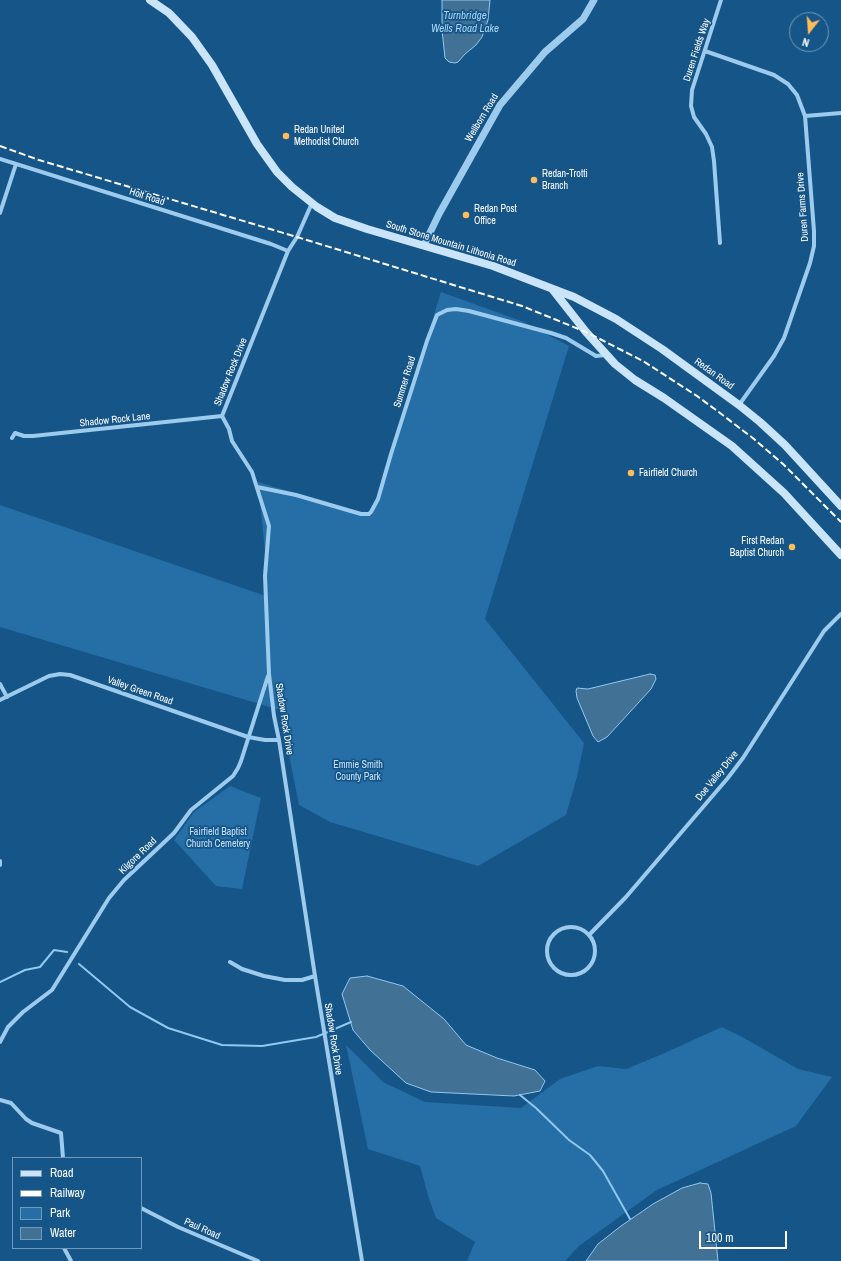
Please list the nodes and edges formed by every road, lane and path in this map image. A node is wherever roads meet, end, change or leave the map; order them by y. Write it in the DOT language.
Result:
graph roads {
  1 [pos="150,0"];
  2 [pos="594,0"];
  3 [pos="721,0"];
  4 [pos="705,52"];
  5 [pos="841,113"];
  6 [pos="804,116"];
  7 [pos="0,159"];
  8 [pos="16,164"];
  9 [pos="312,203"];
  10 [pos="0,213"];
  11 [pos="720,243"];
  12 [pos="424,245"];
  13 [pos="288,251"];
  14 [pos="553,290"];
  15 [pos="606,355"];
  16 [pos="739,405"];
  17 [pos="222,416"];
  18 [pos="12,438"];
  19 [pos="257,487"];
  20 [pos="841,506"];
  21 [pos="841,555"];
  22 [pos="841,614"];
  23 [pos="269,674"];
  24 [pos="0,684"];
  25 [pos="7,697"];
  26 [pos="0,700"];
  27 [pos="248,737"];
  28 [pos="279,740"];
  29 [pos="0,861"];
  30 [pos="0,865"];
  31 [pos="589,935"];
  32 [pos="230,962"];
  33 [pos="315,976"];
  34 [pos="0,1042"];
  35 [pos="0,1100"];
  36 [pos="63,1157"];
  37 [pos="142,1209"];
  38 [pos="65,1249"];
  39 [pos="71,1261"];
  40 [pos="258,1261"];
  41 [pos="362,1261"];
  1 -- 9 [label="main road, South Stone Mountain Lithonia Road"];
  2 -- 12 [label="street, Wellborn Road"];
  3 -- 4 [label="street, Duren Fields Way"];
  4 -- 6 [label="street, Duren Farms Drive"];
  4 -- 11 [label="street, Duren Fields Way"];
  5 -- 6 [label="street"];
  6 -- 16 [label="street, Duren Farms Drive"];
  7 -- 8 [label="street, Holt Road"];
  8 -- 10 [label="street"];
  8 -- 13 [label="street, Holt Road"];
  9 -- 12 [label="main road, South Stone Mountain Lithonia Road"];
  9 -- 13 [label="street, Shadow Rock Drive"];
  12 -- 14 [label="main road, South Stone Mountain Lithonia Road"];
  13 -- 17 [label="street, Shadow Rock Drive"];
  14 -- 15 [label="main road, South Stone Mountain Lithonia Road"];
  14 -- 16 [label="main road, Redan Road"];
  15 -- 19 [label="street, Summer Road"];
  15 -- 21 [label="main road, South Stone Mountain Lithonia Road"];
  16 -- 20 [label="main road, Redan Road"];
  17 -- 18 [label="street, Shadow Rock Lane"];
  17 -- 19 [label="street, Shadow Rock Drive"];
  19 -- 23 [label="street, Shadow Rock Drive"];
  22 -- 31 [label="street, Doe Valley Drive"];
  23 -- 27 [label="street, Kilgore Road"];
  23 -- 28 [label="street, Shadow Rock Drive"];
  24 -- 25 [label="street"];
  25 -- 26 [label="street, Valley Green Road"];
  25 -- 27 [label="street, Valley Green Road"];
  27 -- 28 [label="street, Valley Green Road"];
  27 -- 34 [label="street, Kilgore Road"];
  28 -- 33 [label="street, Shadow Rock Drive"];
  29 -- 30 [label="street"];
  31 -- 31 [label="street"];
  32 -- 33 [label="street"];
  33 -- 41 [label="street, Shadow Rock Drive"];
  35 -- 36 [label="street"];
  37 -- 40 [label="street, Paul Road"];
  38 -- 39 [label="street"];
}
